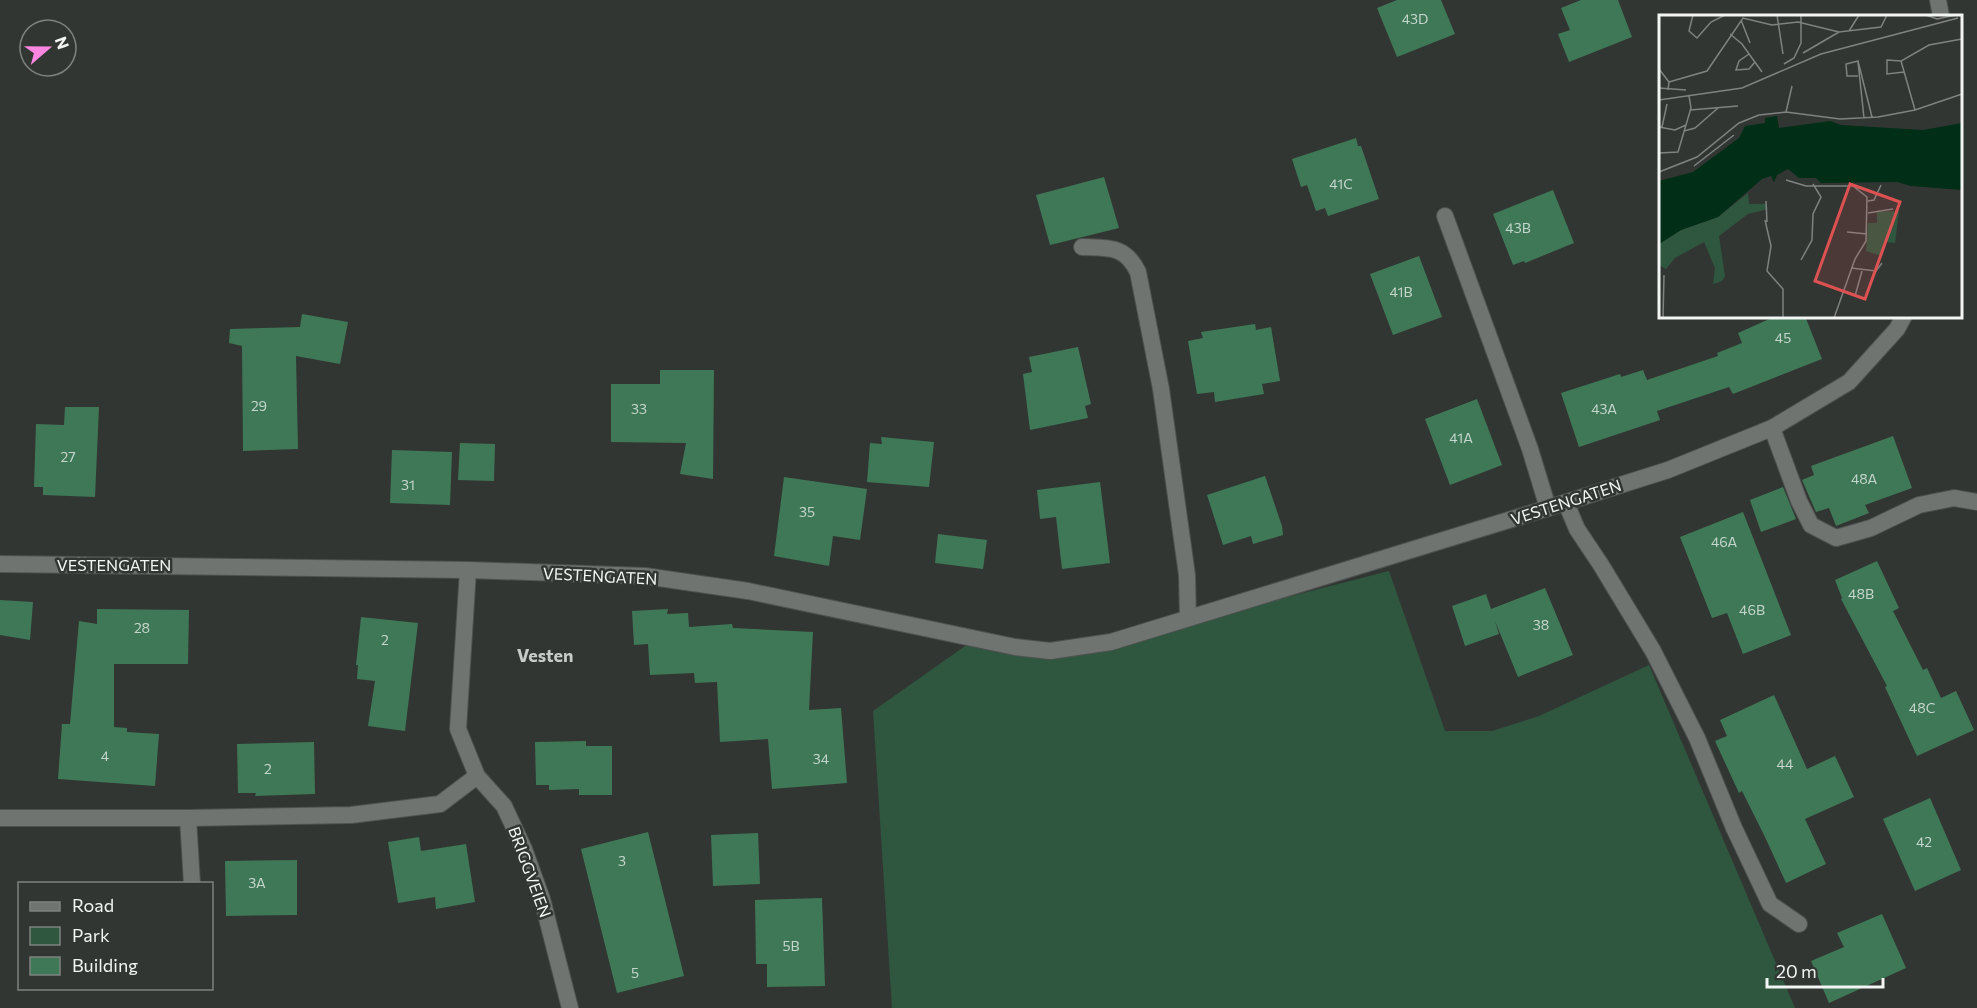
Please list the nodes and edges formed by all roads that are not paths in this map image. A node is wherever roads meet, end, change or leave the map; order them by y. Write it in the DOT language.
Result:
graph roads {
  1 [pos="1938,0"];
  2 [pos="1941,15"];
  3 [pos="1445,216"];
  4 [pos="1082,247"];
  5 [pos="1903,318"];
  6 [pos="1772,428"];
  7 [pos="1566,502"];
  8 [pos="1977,502"];
  9 [pos="1548,508"];
  10 [pos="0,564"];
  11 [pos="468,570"];
  12 [pos="1188,618"];
  13 [pos="477,776"];
  14 [pos="0,818"];
  15 [pos="188,818"];
  16 [pos="192,882"];
  17 [pos="1799,924"];
  18 [pos="570,1008"];
  1 -- 2 [label="street"];
  3 -- 9 [label="street"];
  4 -- 12 [label="street"];
  5 -- 6 [label="street, VESTENGATEN"];
  6 -- 7 [label="street, VESTENGATEN"];
  6 -- 8 [label="street"];
  7 -- 9 [label="street, VESTENGATEN"];
  7 -- 17 [label="street"];
  9 -- 12 [label="street, VESTENGATEN"];
  10 -- 11 [label="street, VESTENGATEN"];
  11 -- 12 [label="street, VESTENGATEN"];
  11 -- 13 [label="street, BRIGGVEIEN"];
  13 -- 15 [label="street"];
  13 -- 18 [label="street, BRIGGVEIEN"];
  14 -- 15 [label="street"];
  15 -- 16 [label="street"];
}
